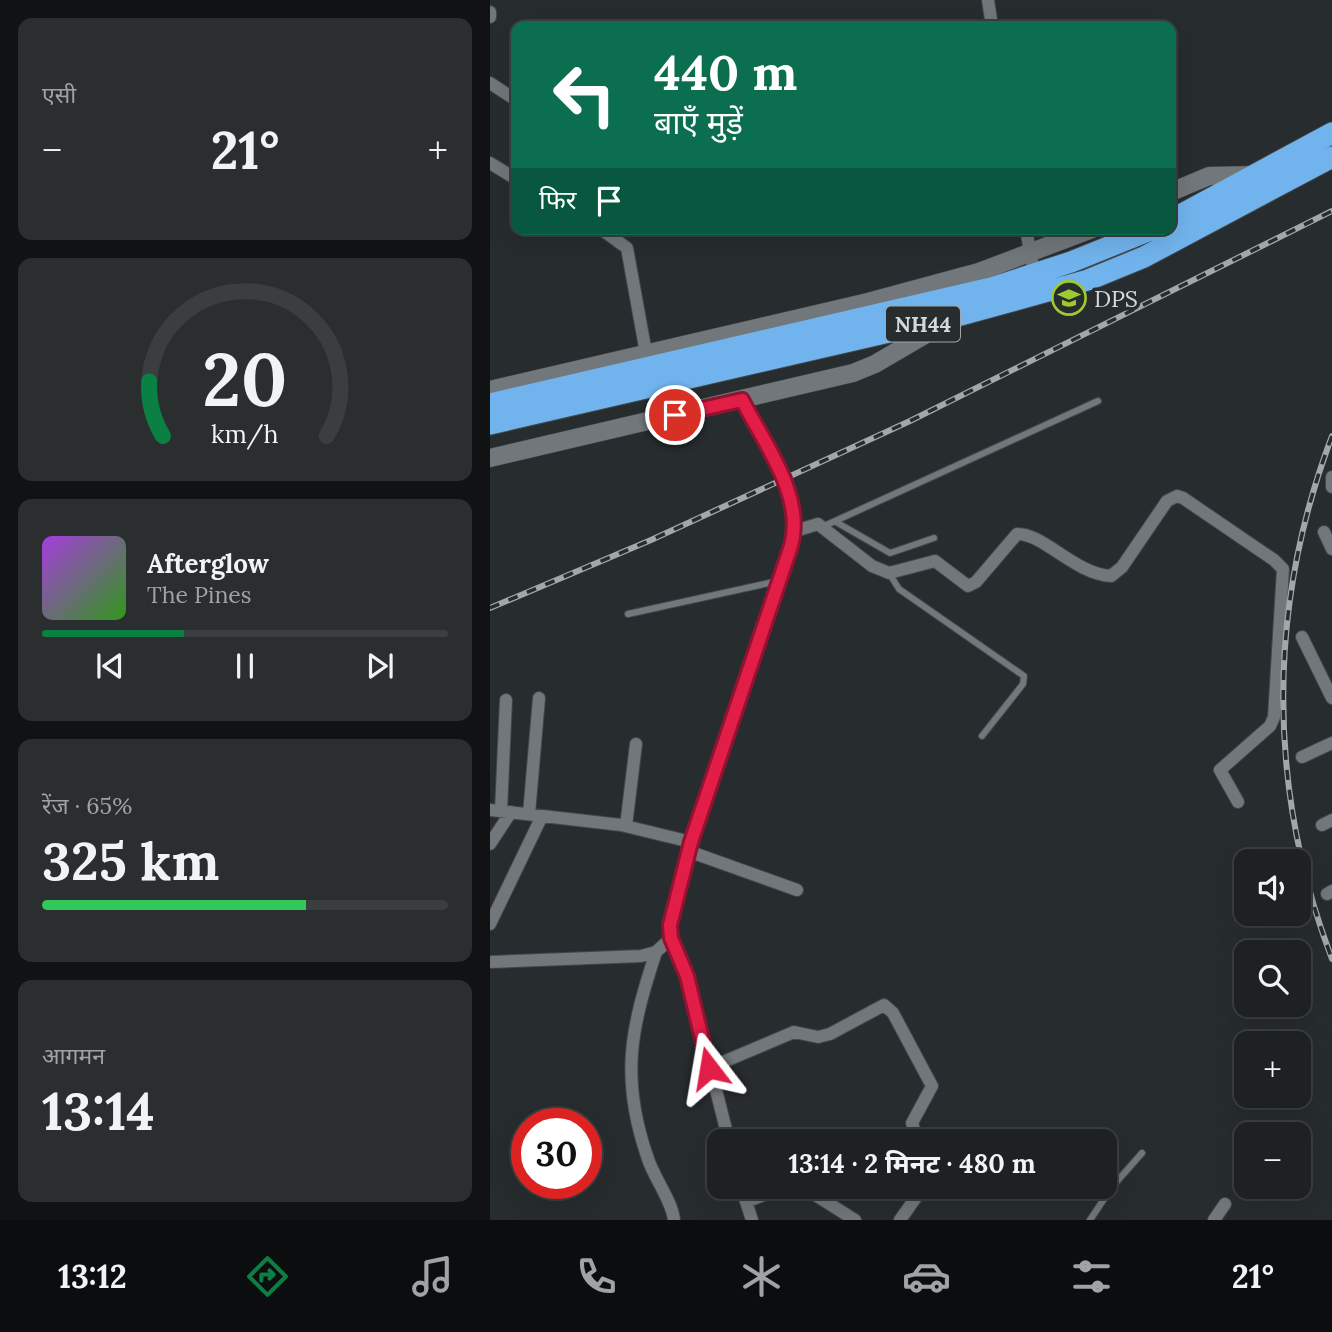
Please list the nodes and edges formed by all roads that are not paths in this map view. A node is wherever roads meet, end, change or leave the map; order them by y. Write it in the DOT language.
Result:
graph roads {
  1 [pos="988,0"];
  2 [pos="991,21"];
  3 [pos="490,83"];
  4 [pos="511,97"];
  5 [pos="1332,133"];
  6 [pos="1332,157"];
  7 [pos="490,163"];
  8 [pos="1254,175"];
  9 [pos="511,176"];
  10 [pos="1176,190"];
  11 [pos="1176,217"];
  12 [pos="609,235"];
  13 [pos="1027,235"];
  14 [pos="1082,235"];
  15 [pos="1132,235"];
  16 [pos="1032,264"];
  17 [pos="954,317"];
  18 [pos="646,353"];
  19 [pos="490,390"];
  20 [pos="742,400"];
  21 [pos="1098,401"];
  22 [pos="490,404"];
  23 [pos="490,424"];
  24 [pos="490,457"];
  25 [pos="1332,477"];
  26 [pos="1332,487"];
  27 [pos="836,522"];
  28 [pos="822,527"];
  29 [pos="795,531"];
  30 [pos="1324,532"];
  31 [pos="934,538"];
  32 [pos="1332,549"];
  33 [pos="889,573"];
  34 [pos="780,580"];
  35 [pos="628,614"];
  36 [pos="1302,637"];
  37 [pos="539,698"];
  38 [pos="1332,698"];
  39 [pos="506,700"];
  40 [pos="982,736"];
  41 [pos="1332,743"];
  42 [pos="635,744"];
  43 [pos="1302,757"];
  44 [pos="1238,802"];
  45 [pos="501,811"];
  46 [pos="535,815"];
  47 [pos="626,826"];
  48 [pos="490,844"];
  49 [pos="690,847"];
  50 [pos="797,890"];
  51 [pos="490,924"];
  52 [pos="671,938"];
  53 [pos="656,952"];
  54 [pos="490,962"];
  55 [pos="709,1068"];
  56 [pos="726,1129"];
  57 [pos="914,1129"];
  58 [pos="1142,1153"];
  59 [pos="767,1199"];
  60 [pos="822,1199"];
  61 [pos="915,1199"];
  62 [pos="1225,1204"];
  63 [pos="746,1214"];
  64 [pos="674,1220"];
  65 [pos="855,1220"];
  66 [pos="900,1220"];
  67 [pos="1090,1220"];
  68 [pos="1213,1220"];
  1 -- 2 [label="street"];
  3 -- 4 [label="street"];
  5 -- 8 [label="highway"];
  6 -- 17 [label="highway, NH44"];
  7 -- 9 [label="street"];
  8 -- 10 [label="street"];
  8 -- 11 [label="highway"];
  12 -- 18 [label="street"];
  13 -- 16 [label="street"];
  14 -- 16 [label="street"];
  15 -- 16 [label="highway, NH44"];
  16 -- 18 [label="street"];
  16 -- 22 [label="highway, NH44"];
  17 -- 20 [label="street"];
  17 -- 23 [label="highway, NH44"];
  18 -- 19 [label="street"];
  20 -- 24 [label="street"];
  20 -- 29 [label="street"];
  21 -- 27 [label="lane"];
  25 -- 26 [label="street"];
  27 -- 28 [label="lane"];
  27 -- 31 [label="lane"];
  28 -- 29 [label="street"];
  28 -- 33 [label="street"];
  29 -- 34 [label="street"];
  30 -- 32 [label="street"];
  33 -- 40 [label="lane"];
  33 -- 44 [label="street"];
  34 -- 35 [label="lane"];
  34 -- 49 [label="street"];
  36 -- 38 [label="street"];
  37 -- 46 [label="street"];
  39 -- 45 [label="street"];
  41 -- 43 [label="street"];
  42 -- 47 [label="street"];
  45 -- 46 [label="street"];
  45 -- 48 [label="street"];
  46 -- 47 [label="street"];
  46 -- 51 [label="street"];
  47 -- 49 [label="street"];
  49 -- 50 [label="street"];
  49 -- 52 [label="street"];
  52 -- 53 [label="street"];
  52 -- 55 [label="street"];
  53 -- 54 [label="street"];
  53 -- 64 [label="street"];
  55 -- 56 [label="street"];
  55 -- 57 [label="street"];
  58 -- 67 [label="lane"];
  59 -- 63 [label="street"];
  60 -- 65 [label="street"];
  61 -- 66 [label="street"];
  62 -- 68 [label="street"];
}
